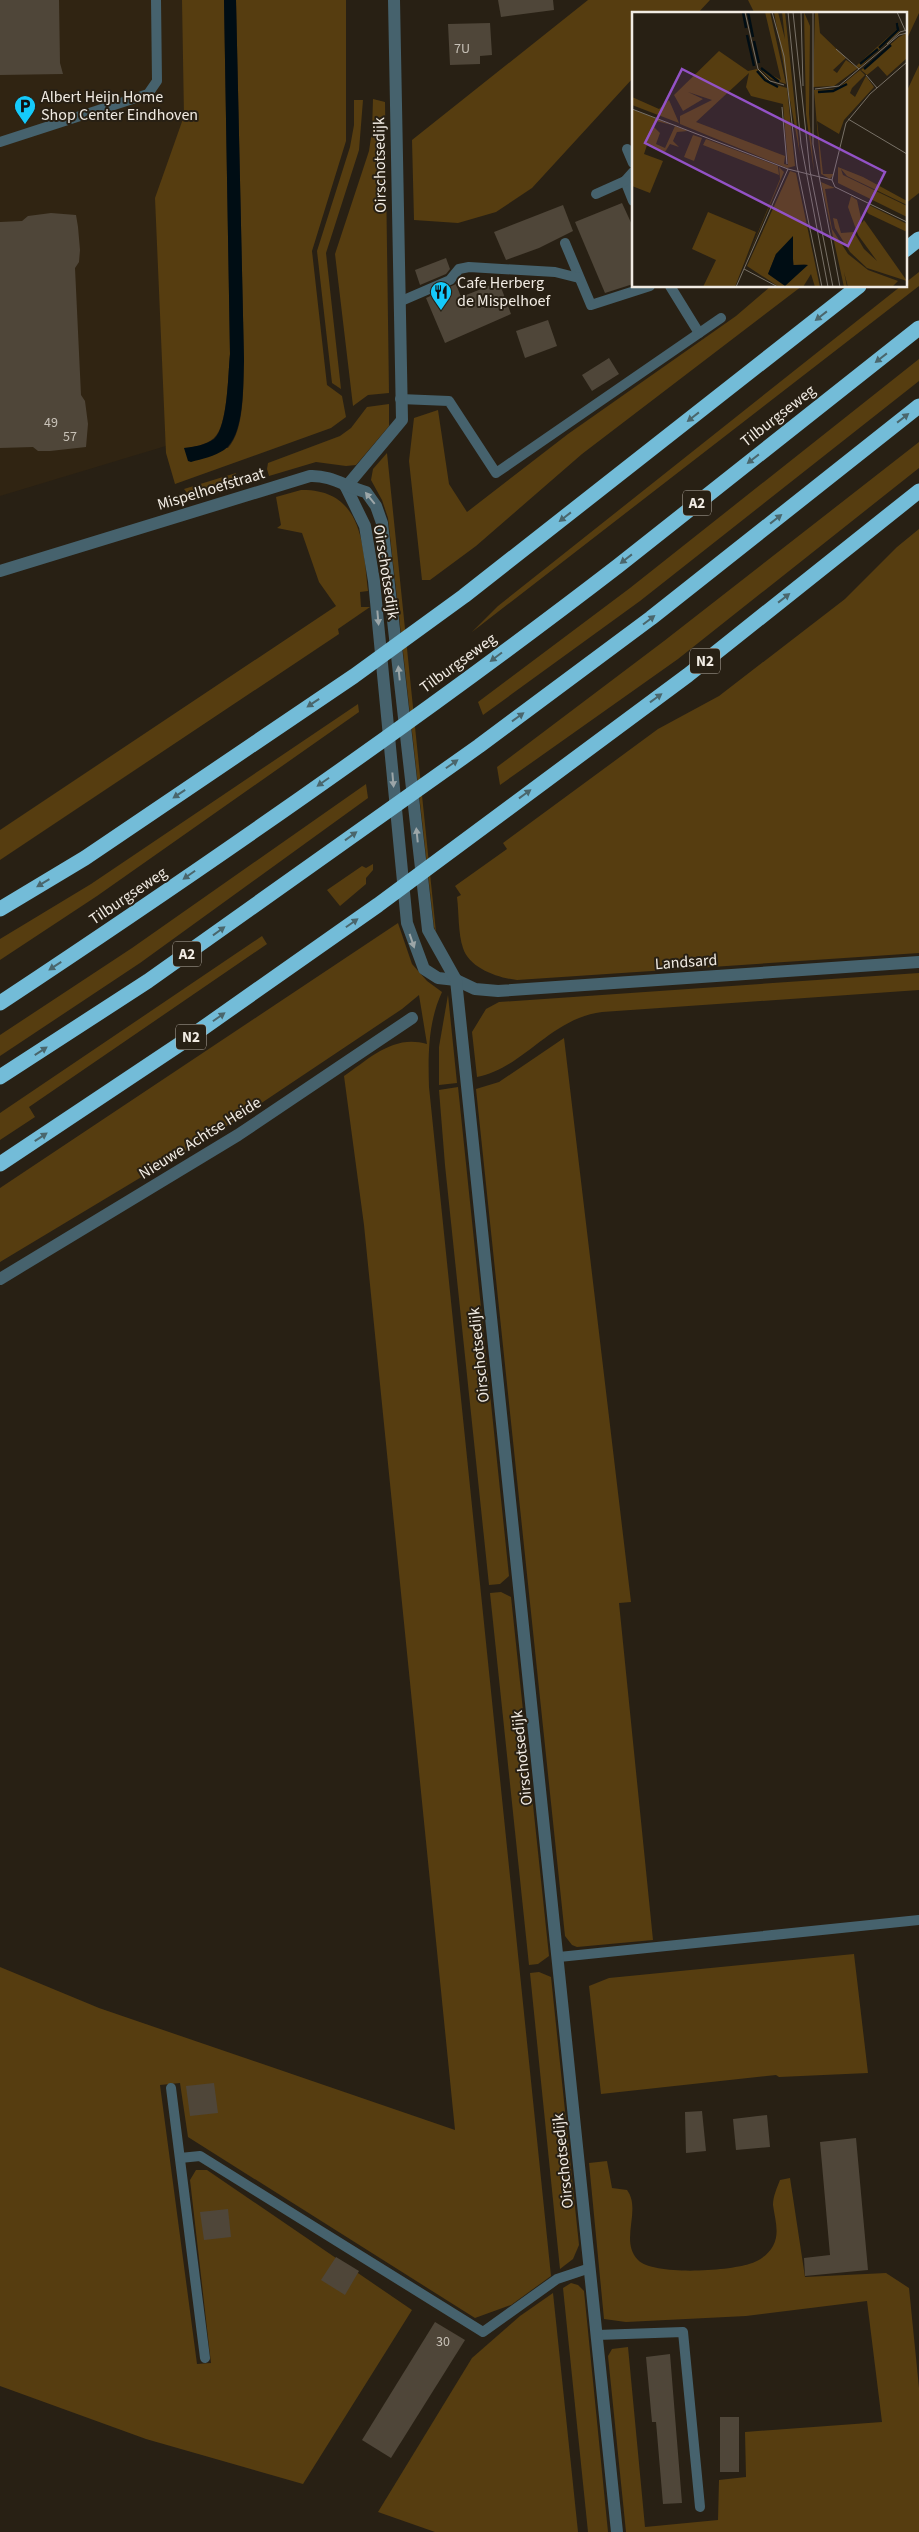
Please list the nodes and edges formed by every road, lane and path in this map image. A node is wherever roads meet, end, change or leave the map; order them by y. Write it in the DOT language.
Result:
graph roads {
  1 [pos="156,0"];
  2 [pos="394,0"];
  3 [pos="0,142"];
  4 [pos="627,149"];
  5 [pos="632,161"];
  6 [pos="632,173"];
  7 [pos="625,181"];
  8 [pos="596,194"];
  9 [pos="632,198"];
  10 [pos="919,239"];
  11 [pos="565,244"];
  12 [pos="906,249"];
  13 [pos="580,278"];
  14 [pos="644,288"];
  15 [pos="671,288"];
  16 [pos="856,288"];
  17 [pos="399,302"];
  18 [pos="721,318"];
  19 [pos="919,328"];
  20 [pos="700,333"];
  21 [pos="400,399"];
  22 [pos="919,406"];
  23 [pos="346,487"];
  24 [pos="919,491"];
  25 [pos="0,571"];
  26 [pos="0,909"];
  27 [pos="919,962"];
  28 [pos="456,980"];
  29 [pos="0,1003"];
  30 [pos="412,1018"];
  31 [pos="0,1077"];
  32 [pos="0,1164"];
  33 [pos="0,1279"];
  34 [pos="919,1920"];
  35 [pos="559,1957"];
  36 [pos="171,2088"];
  37 [pos="180,2158"];
  38 [pos="590,2268"];
  39 [pos="597,2335"];
  40 [pos="205,2358"];
  41 [pos="700,2507"];
  42 [pos="617,2532"];
  1 -- 3 [label="lane"];
  2 -- 17 [label="street, Oirschotsedijk"];
  4 -- 5 [label="lane"];
  6 -- 7 [label="lane"];
  7 -- 8 [label="lane"];
  7 -- 9 [label="lane"];
  10 -- 12 [label="highway"];
  11 -- 13 [label="lane"];
  13 -- 14 [label="lane"];
  13 -- 17 [label="lane"];
  15 -- 20 [label="lane"];
  16 -- 26 [label="highway, one-way"];
  17 -- 21 [label="street, Oirschotsedijk"];
  18 -- 20 [label="lane"];
  19 -- 29 [label="highway, Tilburgseweg / A2, one-way"];
  20 -- 21 [label="lane"];
  21 -- 23 [label="street, Oirschotsedijk"];
  31 -- 22 [label="highway, A2, one-way"];
  23 -- 25 [label="street, Mispelhoefstraat"];
  28 -- 23 [label="street, Oirschotsedijk, one-way"];
  23 -- 28 [label="street, Oirschotsedijk, one-way"];
  32 -- 24 [label="highway, N2, one-way"];
  27 -- 28 [label="street, Landsard"];
  28 -- 35 [label="street, Oirschotsedijk"];
  30 -- 33 [label="street, Nieuwe Achtse Heide"];
  34 -- 35 [label="lane"];
  35 -- 38 [label="street, Oirschotsedijk"];
  36 -- 37 [label="lane"];
  37 -- 38 [label="lane"];
  37 -- 40 [label="lane"];
  38 -- 39 [label="street, Oirschotsedijk"];
  39 -- 41 [label="lane"];
  39 -- 42 [label="street, Oirschotsedijk"];
}
